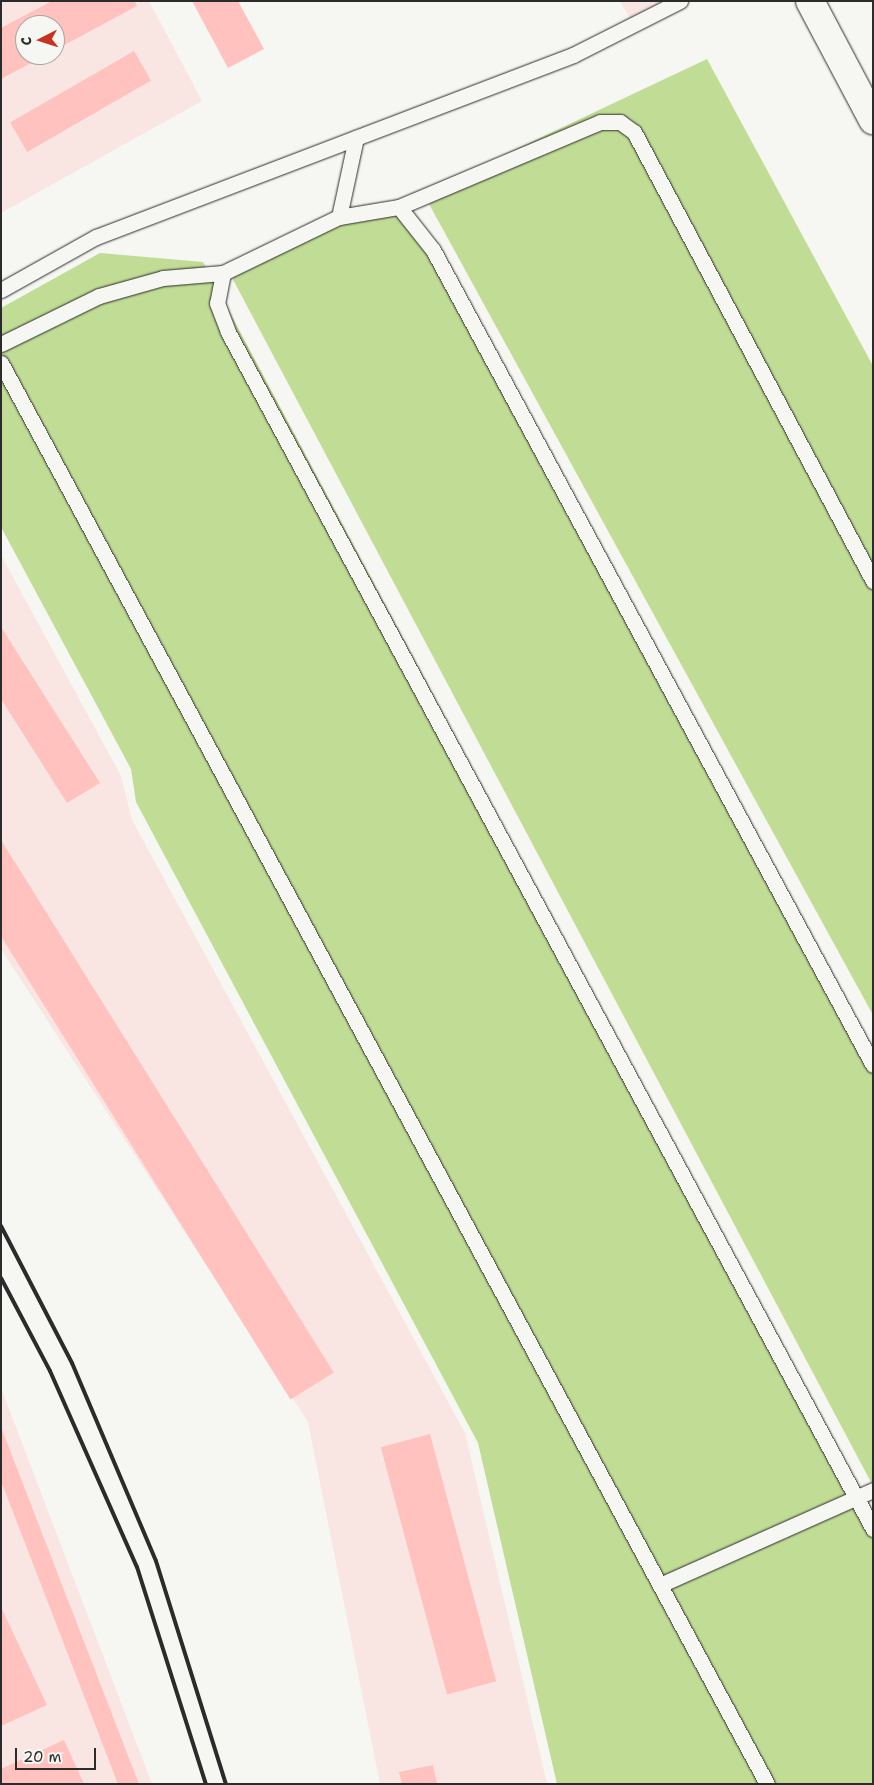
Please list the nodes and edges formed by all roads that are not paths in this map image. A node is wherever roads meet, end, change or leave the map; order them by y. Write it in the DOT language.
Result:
graph roads {
  1 [pos="680,1"];
  2 [pos="810,1"];
  3 [pos="873,120"];
  4 [pos="356,138"];
  5 [pos="399,207"];
  6 [pos="339,217"];
  7 [pos="223,273"];
  8 [pos="1,290"];
  9 [pos="1,344"];
  10 [pos="1,363"];
  11 [pos="873,582"];
  12 [pos="873,1065"];
  13 [pos="873,1490"];
  14 [pos="856,1498"];
  15 [pos="873,1529"];
  16 [pos="662,1584"];
  17 [pos="767,1784"];
  1 -- 4 [label="lane"];
  2 -- 3 [label="main road"];
  4 -- 6 [label="lane"];
  4 -- 8 [label="lane"];
  5 -- 6 [label="lane"];
  5 -- 11 [label="lane"];
  5 -- 12 [label="lane"];
  6 -- 7 [label="lane"];
  7 -- 9 [label="lane"];
  7 -- 14 [label="lane"];
  10 -- 16 [label="lane"];
  13 -- 14 [label="lane"];
  14 -- 15 [label="lane"];
  14 -- 16 [label="lane"];
  16 -- 17 [label="lane"];
}
